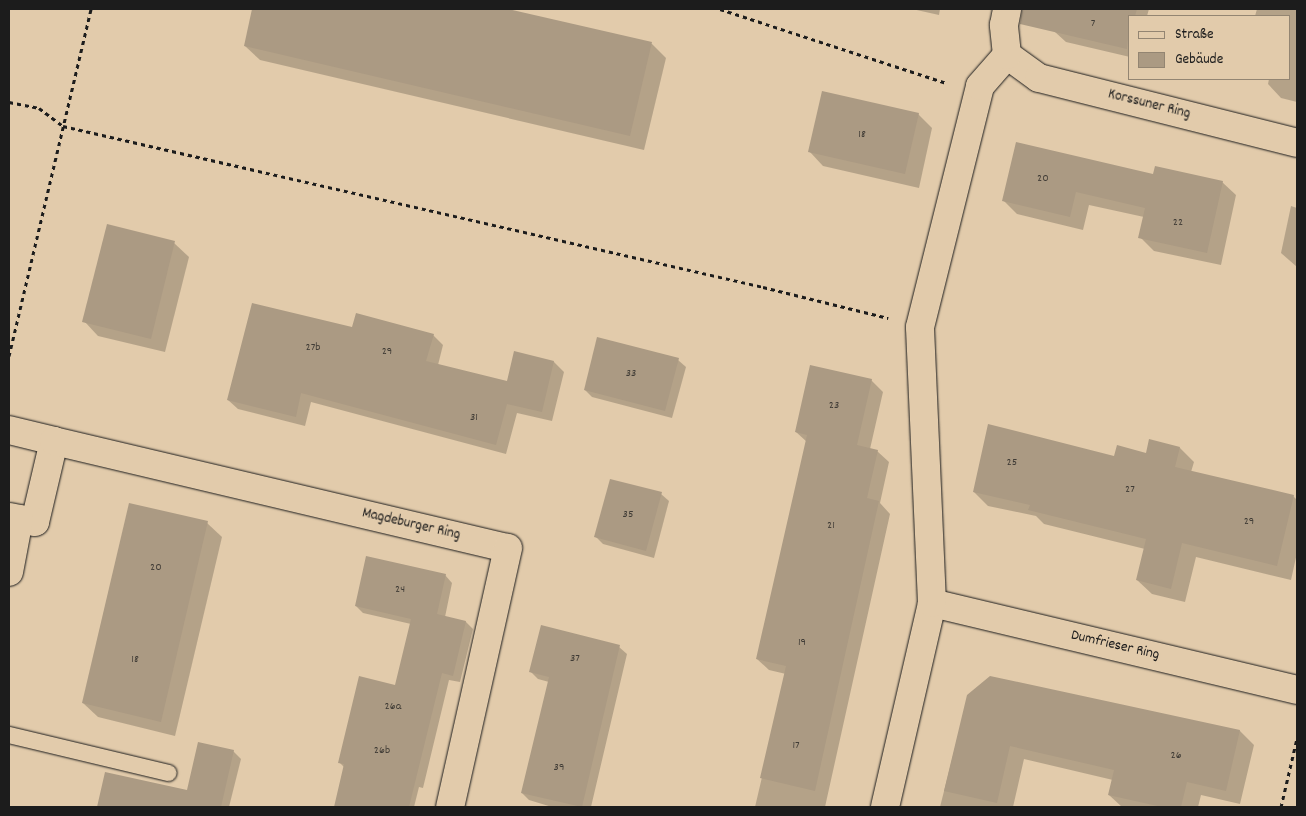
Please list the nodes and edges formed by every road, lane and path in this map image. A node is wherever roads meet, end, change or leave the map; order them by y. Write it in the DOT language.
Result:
graph roads {
  1 [pos="91,9"];
  2 [pos="720,9"];
  3 [pos="1007,9"];
  4 [pos="1007,55"];
  5 [pos="980,86"];
  6 [pos="9,102"];
  7 [pos="63,126"];
  8 [pos="1297,143"];
  9 [pos="920,326"];
  10 [pos="9,356"];
  11 [pos="9,430"];
  12 [pos="54,441"];
  13 [pos="14,518"];
  14 [pos="9,572"];
  15 [pos="932,603"];
  16 [pos="1297,690"];
  17 [pos="9,736"];
  18 [pos="1297,738"];
  19 [pos="168,773"];
  20 [pos="450,807"];
  21 [pos="885,807"];
  22 [pos="1281,807"];
  1 -- 7 [label="path"];
  2 -- 5 [label="path"];
  3 -- 4 [label="street"];
  4 -- 5 [label="street"];
  4 -- 8 [label="street, Korssuner Ring"];
  5 -- 9 [label="street"];
  6 -- 7 [label="path"];
  7 -- 9 [label="path"];
  7 -- 10 [label="path"];
  9 -- 15 [label="street"];
  11 -- 12 [label="street, Magdeburger Ring"];
  12 -- 13 [label="street"];
  12 -- 20 [label="street, Magdeburger Ring"];
  13 -- 14 [label="street"];
  15 -- 16 [label="street, Dumfrieser Ring"];
  15 -- 21 [label="street"];
  17 -- 19 [label="lane"];
  18 -- 22 [label="path"];
}
